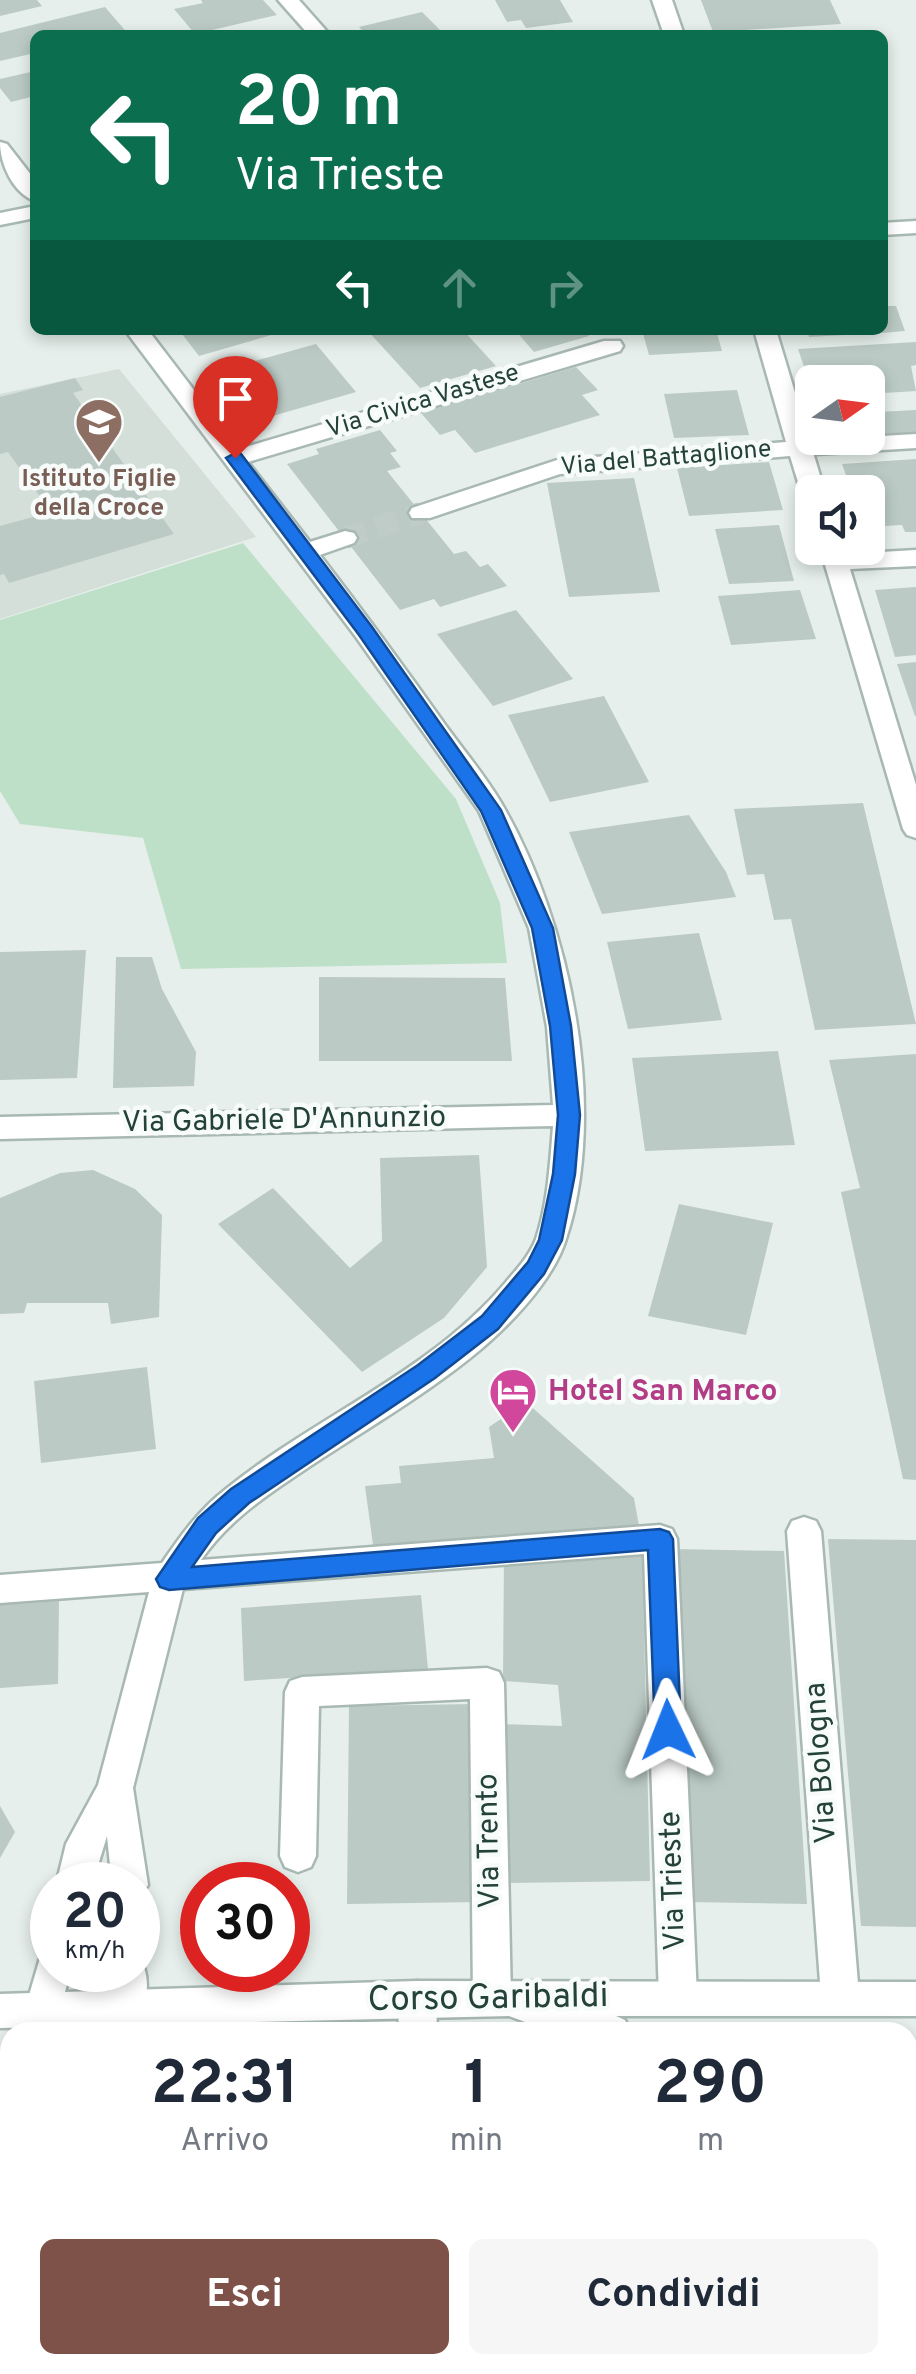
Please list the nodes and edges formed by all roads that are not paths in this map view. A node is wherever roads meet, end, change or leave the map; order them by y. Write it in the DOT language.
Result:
graph roads {
  1 [pos="288,0"];
  2 [pos="662,0"];
  3 [pos="315,30"];
  4 [pos="672,30"];
  5 [pos="0,148"];
  6 [pos="30,188"];
  7 [pos="30,213"];
  8 [pos="0,219"];
  9 [pos="916,227"];
  10 [pos="888,229"];
  11 [pos="140,335"];
  12 [pos="766,335"];
  13 [pos="612,346"];
  14 [pos="795,437"];
  15 [pos="916,442"];
  16 [pos="885,444"];
  17 [pos="795,448"];
  18 [pos="235,458"];
  19 [pos="421,513"];
  20 [pos="344,538"];
  21 [pos="305,552"];
  22 [pos="885,556"];
  23 [pos="916,558"];
  24 [pos="837,565"];
  25 [pos="916,830"];
  26 [pos="569,1115"];
  27 [pos="0,1128"];
  28 [pos="804,1531"];
  29 [pos="169,1579"];
  30 [pos="0,1589"];
  31 [pos="114,1788"];
  32 [pos="298,1856"];
  33 [pos="80,1862"];
  34 [pos="128,1862"];
  35 [pos="48,1992"];
  36 [pos="112,1992"];
  37 [pos="142,1992"];
  38 [pos="678,1996"];
  39 [pos="840,1996"];
  40 [pos="492,1998"];
  41 [pos="916,1999"];
  42 [pos="44,2009"];
  43 [pos="0,2011"];
  44 [pos="418,2015"];
  45 [pos="236,2019"];
  46 [pos="577,2022"];
  1 -- 3 [label="street"];
  2 -- 4 [label="street"];
  5 -- 6 [label="street"];
  7 -- 8 [label="street"];
  9 -- 10 [label="street"];
  11 -- 18 [label="street"];
  12 -- 14 [label="street"];
  13 -- 18 [label="street, Via Civica Vastese"];
  15 -- 16 [label="street, Via del Battaglione"];
  17 -- 19 [label="street, Via del Battaglione"];
  18 -- 21 [label="street"];
  20 -- 21 [label="street"];
  21 -- 26 [label="street"];
  22 -- 23 [label="street"];
  24 -- 25 [label="street"];
  26 -- 27 [label="street, Via Gabriele D'Annunzio"];
  26 -- 29 [label="street"];
  28 -- 39 [label="street, Via Bologna"];
  29 -- 30 [label="street"];
  29 -- 31 [label="street"];
  29 -- 38 [label="street, Via Trieste"];
  31 -- 33 [label="street"];
  31 -- 34 [label="street"];
  32 -- 40 [label="street, Via Trento"];
  35 -- 42 [label="street"];
  36 -- 42 [label="street, Corso Garibaldi"];
  37 -- 45 [label="street, Corso Garibaldi"];
  38 -- 39 [label="street, Corso Garibaldi"];
  38 -- 40 [label="street, Corso Garibaldi"];
  39 -- 41 [label="street, Corso Garibaldi"];
  40 -- 44 [label="street, Corso Garibaldi"];
  40 -- 46 [label="street"];
  42 -- 43 [label="street, Corso Garibaldi"];
  44 -- 45 [label="street, Corso Garibaldi"];
}
